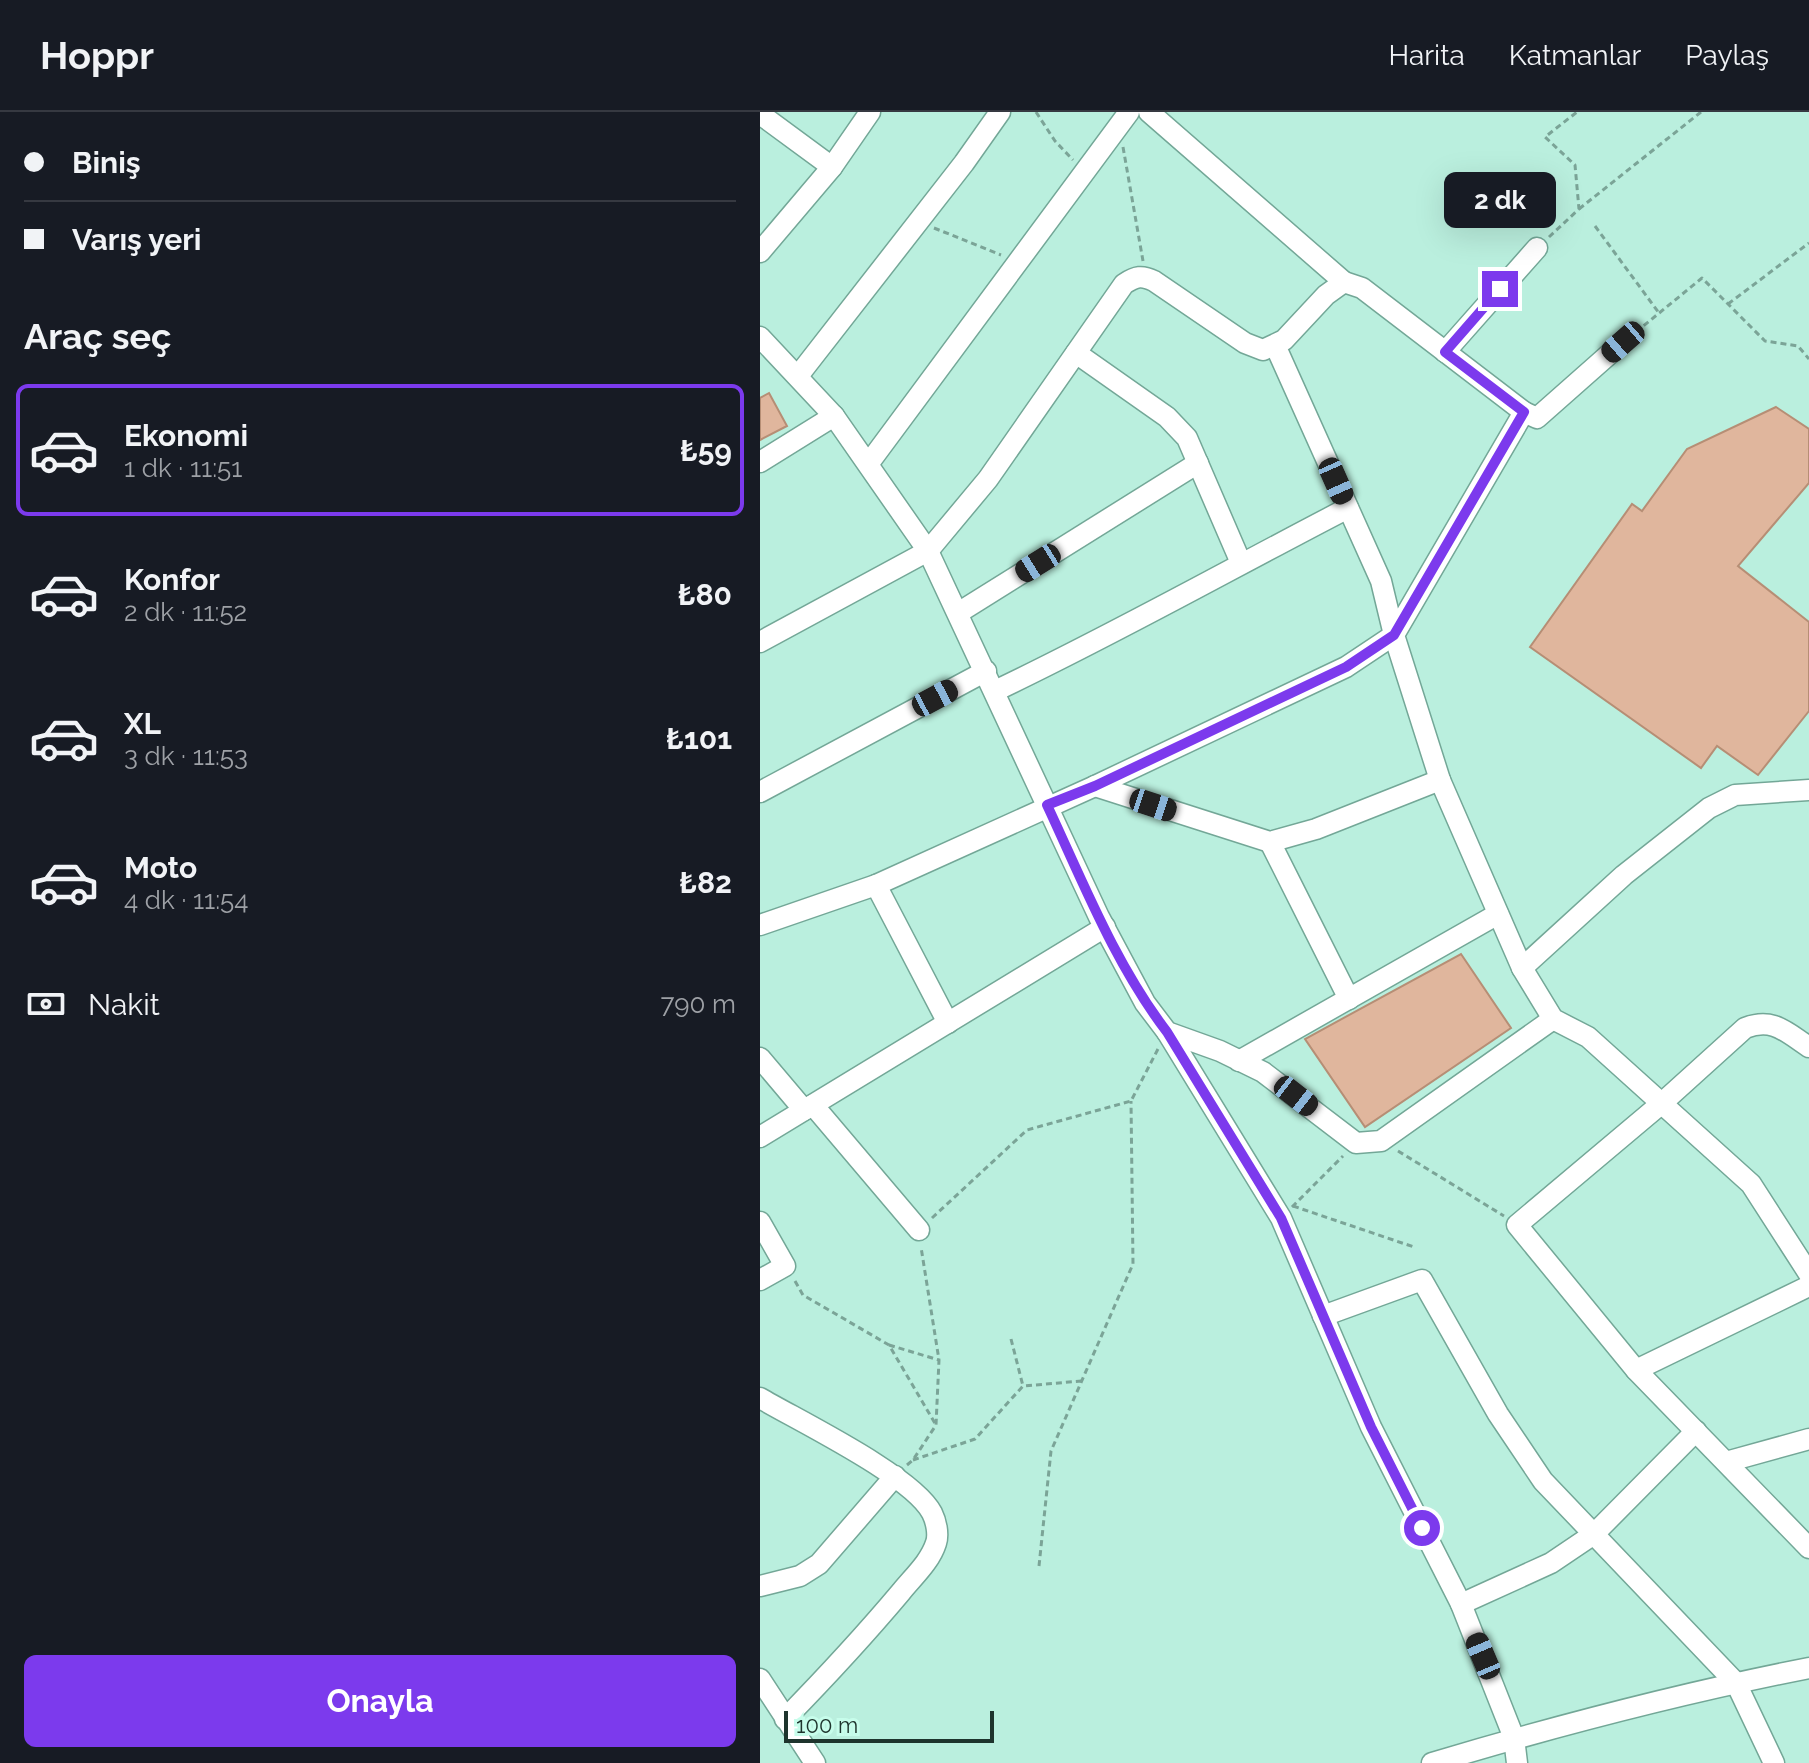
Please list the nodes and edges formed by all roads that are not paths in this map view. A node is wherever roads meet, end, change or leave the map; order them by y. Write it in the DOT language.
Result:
graph roads {
  1 [pos="870,112"];
  2 [pos="1000,112"];
  3 [pos="1149,112"];
  4 [pos="760,114"];
  5 [pos="1120,116"];
  6 [pos="832,167"];
  7 [pos="1537,248"];
  8 [pos="760,252"];
  9 [pos="1344,282"];
  10 [pos="760,337"];
  11 [pos="1623,342"];
  12 [pos="1275,345"];
  13 [pos="1445,352"];
  14 [pos="1076,353"];
  15 [pos="798,376"];
  16 [pos="1524,412"];
  17 [pos="834,416"];
  18 [pos="760,462"];
  19 [pos="869,463"];
  20 [pos="1198,463"];
  21 [pos="1348,508"];
  22 [pos="928,551"];
  23 [pos="1241,563"];
  24 [pos="958,613"];
  25 [pos="1394,635"];
  26 [pos="760,642"];
  27 [pos="986,671"];
  28 [pos="995,691"];
  29 [pos="1440,780"];
  30 [pos="1095,786"];
  31 [pos="1809,790"];
  32 [pos="760,792"];
  33 [pos="1047,805"];
  34 [pos="1270,842"];
  35 [pos="876,885"];
  36 [pos="1498,914"];
  37 [pos="760,925"];
  38 [pos="1105,927"];
  39 [pos="1522,968"];
  40 [pos="1349,999"];
  41 [pos="1553,1019"];
  42 [pos="948,1023"];
  43 [pos="1167,1032"];
  44 [pos="1809,1047"];
  45 [pos="760,1058"];
  46 [pos="1239,1061"];
  47 [pos="1662,1103"];
  48 [pos="809,1107"];
  49 [pos="760,1137"];
  50 [pos="760,1222"];
  51 [pos="919,1230"];
  52 [pos="1809,1274"];
  53 [pos="760,1280"];
  54 [pos="1809,1286"];
  55 [pos="1323,1316"];
  56 [pos="1636,1370"];
  57 [pos="760,1398"];
  58 [pos="1696,1431"];
  59 [pos="1809,1439"];
  60 [pos="1726,1462"];
  61 [pos="895,1476"];
  62 [pos="1594,1534"];
  63 [pos="1809,1548"];
  64 [pos="760,1586"];
  65 [pos="1461,1604"];
  66 [pos="1809,1668"];
  67 [pos="760,1679"];
  68 [pos="1736,1683"];
  69 [pos="785,1719"];
  70 [pos="1514,1738"];
  71 [pos="815,1763"];
  72 [pos="1432,1763"];
  73 [pos="1517,1763"];
  74 [pos="1774,1763"];
  1 -- 6 [label="street"];
  2 -- 15 [label="street"];
  3 -- 9 [label="street"];
  4 -- 6 [label="street"];
  5 -- 19 [label="street"];
  6 -- 8 [label="street"];
  7 -- 13 [label="street"];
  9 -- 12 [label="street"];
  9 -- 13 [label="street"];
  10 -- 15 [label="street"];
  11 -- 16 [label="street"];
  12 -- 14 [label="street"];
  12 -- 21 [label="street"];
  13 -- 16 [label="street"];
  14 -- 20 [label="street"];
  14 -- 22 [label="street"];
  15 -- 17 [label="street"];
  16 -- 25 [label="street"];
  17 -- 18 [label="street"];
  17 -- 19 [label="street"];
  19 -- 22 [label="street"];
  20 -- 23 [label="street"];
  20 -- 24 [label="street"];
  21 -- 23 [label="street"];
  21 -- 25 [label="street"];
  22 -- 24 [label="street"];
  22 -- 26 [label="street"];
  23 -- 28 [label="street"];
  24 -- 27 [label="street"];
  25 -- 29 [label="street"];
  25 -- 30 [label="street"];
  27 -- 28 [label="street"];
  27 -- 32 [label="street"];
  28 -- 33 [label="street"];
  29 -- 34 [label="street"];
  29 -- 36 [label="street"];
  30 -- 33 [label="street"];
  30 -- 34 [label="street"];
  31 -- 39 [label="street"];
  33 -- 35 [label="street"];
  33 -- 38 [label="street"];
  34 -- 40 [label="street"];
  35 -- 37 [label="street"];
  35 -- 42 [label="street"];
  36 -- 39 [label="street"];
  36 -- 40 [label="street"];
  38 -- 42 [label="street"];
  38 -- 43 [label="street"];
  39 -- 41 [label="street"];
  40 -- 46 [label="street"];
  41 -- 46 [label="street"];
  41 -- 47 [label="street"];
  42 -- 48 [label="street"];
  43 -- 46 [label="street"];
  43 -- 55 [label="street"];
  44 -- 47 [label="street"];
  45 -- 48 [label="street"];
  47 -- 52 [label="street"];
  47 -- 56 [label="street"];
  48 -- 49 [label="street"];
  48 -- 51 [label="street"];
  50 -- 53 [label="street"];
  54 -- 56 [label="street"];
  55 -- 62 [label="street"];
  55 -- 65 [label="street"];
  56 -- 58 [label="street"];
  57 -- 61 [label="street"];
  58 -- 60 [label="street"];
  58 -- 62 [label="street"];
  59 -- 60 [label="street"];
  60 -- 63 [label="street"];
  61 -- 64 [label="street"];
  61 -- 69 [label="street"];
  62 -- 65 [label="street"];
  62 -- 68 [label="street"];
  65 -- 70 [label="street"];
  66 -- 68 [label="street"];
  67 -- 69 [label="street"];
  68 -- 70 [label="street"];
  68 -- 74 [label="street"];
  69 -- 71 [label="street"];
  70 -- 72 [label="street"];
  70 -- 73 [label="street"];
}
